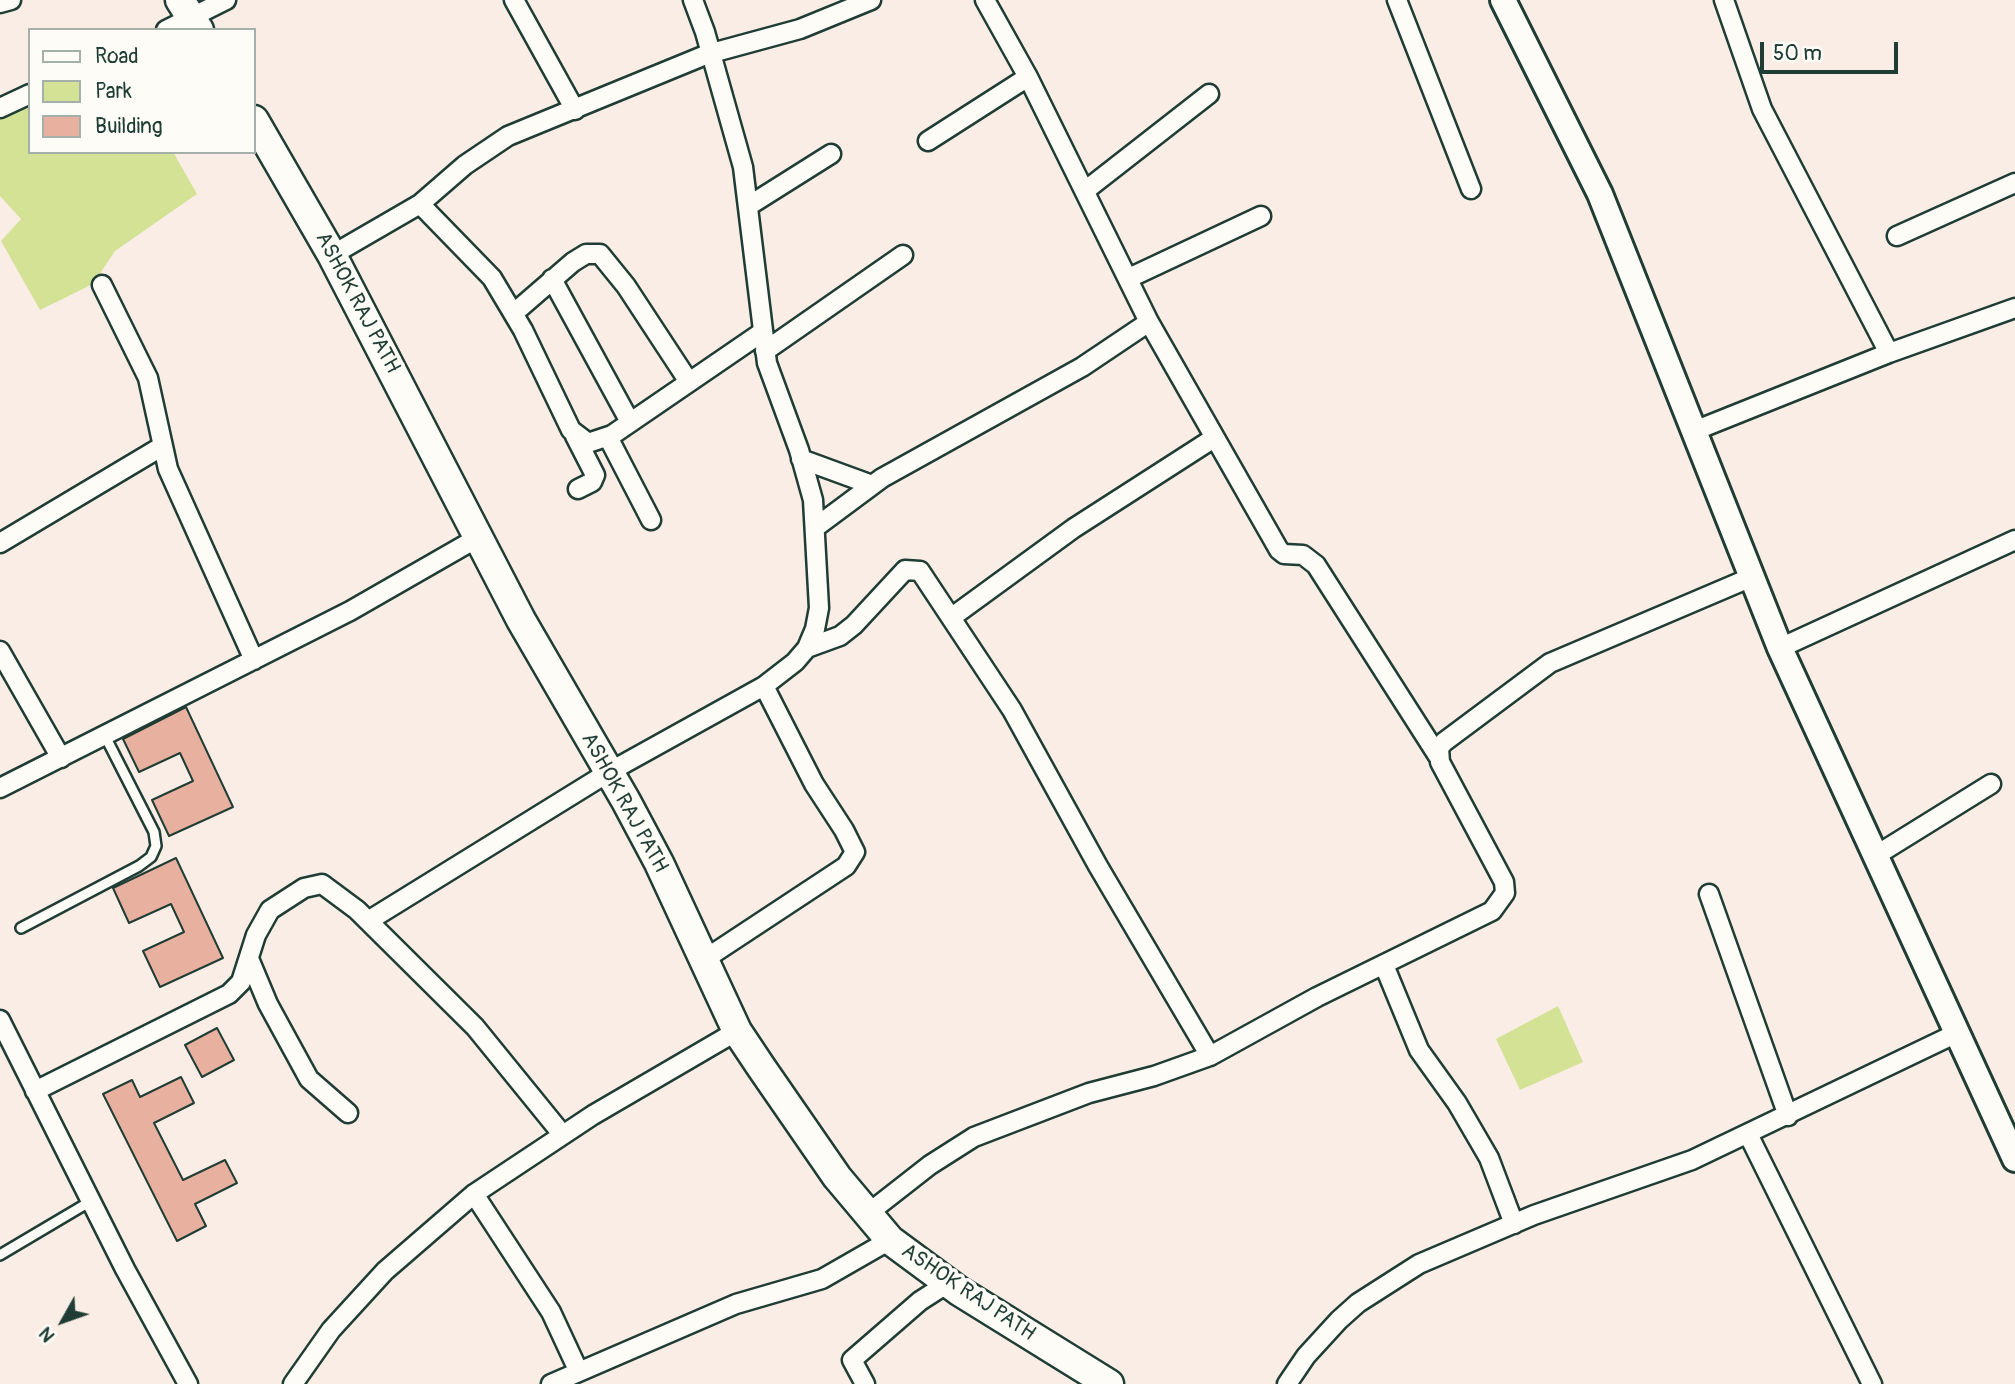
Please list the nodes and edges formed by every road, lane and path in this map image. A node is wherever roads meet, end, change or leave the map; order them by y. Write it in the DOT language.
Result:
graph roads {
  1 [pos="11,0"];
  2 [pos="226,0"];
  3 [pos="514,0"];
  4 [pos="693,0"];
  5 [pos="871,0"];
  6 [pos="985,0"];
  7 [pos="1397,0"];
  8 [pos="1503,0"];
  9 [pos="1724,0"];
  10 [pos="0,3"];
  11 [pos="184,19"];
  12 [pos="710,53"];
  13 [pos="1028,77"];
  14 [pos="1209,94"];
  15 [pos="28,95"];
  16 [pos="0,108"];
  17 [pos="575,110"];
  18 [pos="256,123"];
  19 [pos="928,141"];
  20 [pos="831,154"];
  21 [pos="2015,183"];
  22 [pos="1471,189"];
  23 [pos="1086,190"];
  24 [pos="420,204"];
  25 [pos="750,205"];
  26 [pos="1261,216"];
  27 [pos="1897,236"];
  28 [pos="332,255"];
  29 [pos="903,255"];
  30 [pos="1129,278"];
  31 [pos="552,279"];
  32 [pos="102,285"];
  33 [pos="2015,308"];
  34 [pos="514,313"];
  35 [pos="1149,322"];
  36 [pos="763,342"];
  37 [pos="1889,354"];
  38 [pos="689,382"];
  39 [pos="631,422"];
  40 [pos="1694,431"];
  41 [pos="575,435"];
  42 [pos="608,437"];
  43 [pos="1214,438"];
  44 [pos="161,447"];
  45 [pos="801,459"];
  46 [pos="872,485"];
  47 [pos="578,489"];
  48 [pos="651,520"];
  49 [pos="816,527"];
  50 [pos="479,537"];
  51 [pos="2015,540"];
  52 [pos="0,543"];
  53 [pos="1752,577"];
  54 [pos="952,617"];
  55 [pos="807,648"];
  56 [pos="1780,648"];
  57 [pos="0,651"];
  58 [pos="254,660"];
  59 [pos="764,685"];
  60 [pos="105,736"];
  61 [pos="1438,756"];
  62 [pos="61,758"];
  63 [pos="610,772"];
  64 [pos="1991,784"];
  65 [pos="0,788"];
  66 [pos="1875,856"];
  67 [pos="1709,894"];
  68 [pos="368,921"];
  69 [pos="21,928"];
  70 [pos="250,961"];
  71 [pos="702,961"];
  72 [pos="1384,965"];
  73 [pos="0,1020"];
  74 [pos="737,1031"];
  75 [pos="1955,1034"];
  76 [pos="1210,1056"];
  77 [pos="36,1091"];
  78 [pos="348,1113"];
  79 [pos="1788,1116"];
  80 [pos="562,1134"];
  81 [pos="1748,1134"];
  82 [pos="2014,1157"];
  83 [pos="474,1194"];
  84 [pos="91,1201"];
  85 [pos="866,1215"];
  86 [pos="1514,1224"];
  87 [pos="890,1240"];
  88 [pos="0,1255"];
  89 [pos="948,1283"];
  90 [pos="578,1370"];
  91 [pos="188,1384"];
  92 [pos="293,1384"];
  93 [pos="551,1384"];
  94 [pos="865,1384"];
  95 [pos="1109,1384"];
  96 [pos="1287,1384"];
  97 [pos="1872,1384"];
  1 -- 10 [label="street"];
  2 -- 11 [label="street"];
  3 -- 17 [label="street"];
  4 -- 12 [label="street"];
  5 -- 12 [label="street"];
  6 -- 13 [label="street"];
  7 -- 22 [label="street"];
  8 -- 40 [label="main road"];
  9 -- 37 [label="street"];
  12 -- 17 [label="street"];
  12 -- 25 [label="street"];
  13 -- 19 [label="street"];
  13 -- 23 [label="street"];
  14 -- 23 [label="street"];
  15 -- 16 [label="street"];
  17 -- 24 [label="street"];
  18 -- 28 [label="main road, ASHOK RAJ PATH"];
  20 -- 25 [label="street"];
  21 -- 27 [label="street"];
  23 -- 30 [label="street"];
  24 -- 28 [label="street"];
  24 -- 34 [label="street"];
  25 -- 36 [label="street"];
  26 -- 30 [label="street"];
  28 -- 50 [label="main road, ASHOK RAJ PATH"];
  29 -- 36 [label="street"];
  30 -- 35 [label="street"];
  31 -- 34 [label="street"];
  31 -- 38 [label="street"];
  31 -- 39 [label="street"];
  32 -- 44 [label="street"];
  33 -- 37 [label="street"];
  34 -- 41 [label="street"];
  35 -- 43 [label="street"];
  35 -- 46 [label="street"];
  36 -- 38 [label="street"];
  36 -- 45 [label="street"];
  37 -- 40 [label="street"];
  38 -- 39 [label="street"];
  39 -- 42 [label="street"];
  40 -- 53 [label="main road"];
  41 -- 42 [label="street"];
  41 -- 47 [label="street"];
  42 -- 48 [label="street"];
  43 -- 54 [label="street"];
  43 -- 61 [label="street"];
  44 -- 52 [label="street"];
  44 -- 58 [label="street"];
  45 -- 46 [label="street"];
  45 -- 49 [label="street"];
  46 -- 49 [label="street"];
  49 -- 55 [label="street"];
  50 -- 58 [label="street"];
  50 -- 63 [label="main road, ASHOK RAJ PATH"];
  51 -- 56 [label="street"];
  53 -- 56 [label="main road"];
  53 -- 61 [label="street"];
  54 -- 55 [label="street"];
  54 -- 76 [label="street"];
  55 -- 59 [label="street"];
  56 -- 66 [label="main road"];
  57 -- 62 [label="street"];
  58 -- 60 [label="street"];
  59 -- 63 [label="street"];
  59 -- 71 [label="street"];
  60 -- 62 [label="street"];
  60 -- 69 [label="lane"];
  61 -- 72 [label="street"];
  62 -- 65 [label="street"];
  63 -- 68 [label="street"];
  63 -- 71 [label="main road, ASHOK RAJ PATH"];
  64 -- 66 [label="street"];
  66 -- 75 [label="main road"];
  67 -- 79 [label="street"];
  68 -- 70 [label="street"];
  68 -- 80 [label="street"];
  70 -- 77 [label="street"];
  70 -- 78 [label="street"];
  71 -- 74 [label="main road, ASHOK RAJ PATH"];
  72 -- 76 [label="street"];
  72 -- 86 [label="street"];
  73 -- 77 [label="street"];
  74 -- 80 [label="street"];
  74 -- 85 [label="main road, ASHOK RAJ PATH"];
  75 -- 79 [label="street"];
  75 -- 82 [label="main road"];
  76 -- 85 [label="street"];
  77 -- 84 [label="street"];
  79 -- 81 [label="street"];
  80 -- 83 [label="street"];
  81 -- 86 [label="street"];
  81 -- 97 [label="street"];
  83 -- 90 [label="street"];
  83 -- 92 [label="street"];
  84 -- 88 [label="lane"];
  84 -- 91 [label="street"];
  85 -- 87 [label="main road, ASHOK RAJ PATH"];
  86 -- 96 [label="street"];
  87 -- 89 [label="main road, ASHOK RAJ PATH"];
  87 -- 90 [label="street"];
  89 -- 94 [label="street"];
  89 -- 95 [label="main road, ASHOK RAJ PATH"];
  90 -- 93 [label="street"];
}
